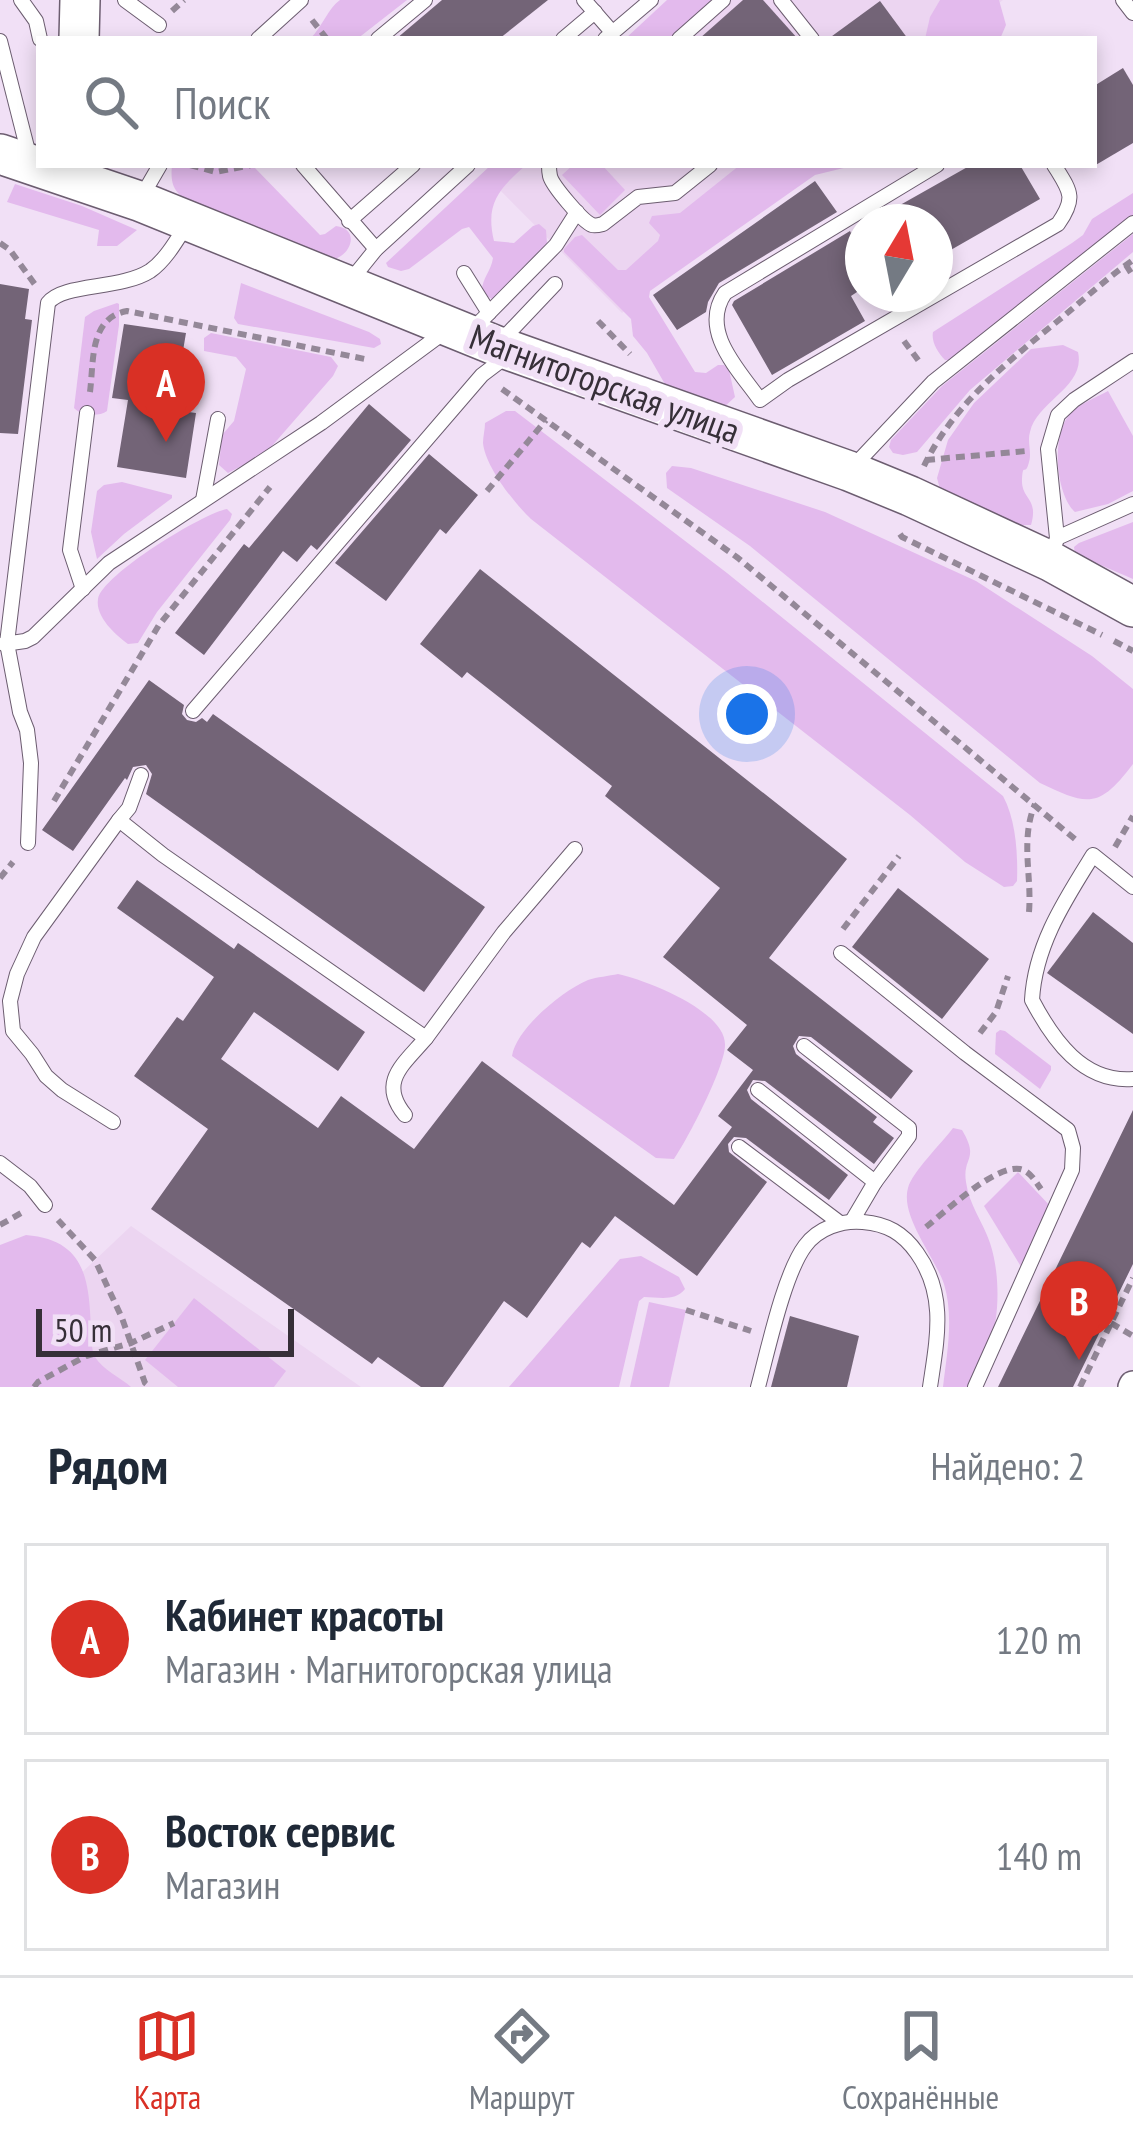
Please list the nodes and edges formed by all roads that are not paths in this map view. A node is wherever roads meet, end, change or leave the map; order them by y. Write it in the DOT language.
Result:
graph roads {
  1 [pos="21,0"];
  2 [pos="80,0"];
  3 [pos="125,0"];
  4 [pos="424,0"];
  5 [pos="651,0"];
  6 [pos="723,0"];
  7 [pos="781,0"];
  8 [pos="1123,0"];
  9 [pos="297,2"];
  10 [pos="589,6"];
  11 [pos="1133,13"];
  12 [pos="159,25"];
  13 [pos="39,36"];
  14 [pos="79,36"];
  15 [pos="261,36"];
  16 [pos="382,36"];
  17 [pos="565,36"];
  18 [pos="609,36"];
  19 [pos="682,36"];
  20 [pos="810,36"];
  21 [pos="0,41"];
  22 [pos="36,114"];
  23 [pos="63,168"];
  24 [pos="158,168"];
  25 [pos="305,168"];
  26 [pos="409,168"];
  27 [pos="465,168"];
  28 [pos="549,168"];
  29 [pos="706,168"];
  30 [pos="932,168"];
  31 [pos="1056,168"];
  32 [pos="140,201"];
  33 [pos="577,212"];
  34 [pos="190,220"];
  35 [pos="349,221"];
  36 [pos="1133,224"];
  37 [pos="376,249"];
  38 [pos="464,272"];
  39 [pos="347,284"];
  40 [pos="555,284"];
  41 [pos="484,341"];
  42 [pos="1133,361"];
  43 [pos="87,413"];
  44 [pos="756,418"];
  45 [pos="218,419"];
  46 [pos="849,471"];
  47 [pos="202,500"];
  48 [pos="1133,504"];
  49 [pos="1053,550"];
  50 [pos="82,589"];
  51 [pos="1133,607"];
  52 [pos="4,644"];
  53 [pos="193,711"];
  54 [pos="141,775"];
  55 [pos="119,820"];
  56 [pos="28,843"];
  57 [pos="575,849"];
  58 [pos="1133,887"];
  59 [pos="841,953"];
  60 [pos="426,1038"];
  61 [pos="804,1046"];
  62 [pos="1133,1079"];
  63 [pos="758,1090"];
  64 [pos="404,1114"];
  65 [pos="113,1122"];
  66 [pos="739,1147"];
  67 [pos="0,1163"];
  68 [pos="875,1182"];
  69 [pos="45,1205"];
  70 [pos="846,1222"];
  71 [pos="758,1387"];
  72 [pos="930,1387"];
  73 [pos="975,1387"];
  1 -- 13 [label="lane"];
  2 -- 14 [label="main road"];
  3 -- 12 [label="lane"];
  4 -- 16 [label="lane"];
  5 -- 18 [label="lane"];
  6 -- 19 [label="lane"];
  7 -- 20 [label="lane"];
  8 -- 11 [label="lane"];
  9 -- 15 [label="lane"];
  10 -- 17 [label="lane"];
  10 -- 18 [label="lane"];
  21 -- 22 [label="lane"];
  23 -- 32 [label="main road, Магнитогорская улица"];
  24 -- 32 [label="lane"];
  25 -- 35 [label="lane"];
  26 -- 35 [label="lane"];
  27 -- 37 [label="lane"];
  28 -- 33 [label="lane"];
  29 -- 33 [label="lane"];
  30 -- 44 [label="lane"];
  31 -- 44 [label="lane"];
  32 -- 34 [label="main road, Магнитогорская улица"];
  33 -- 41 [label="lane"];
  34 -- 39 [label="main road, Магнитогорская улица"];
  34 -- 52 [label="lane"];
  35 -- 37 [label="lane"];
  36 -- 46 [label="lane"];
  37 -- 39 [label="lane"];
  38 -- 41 [label="lane"];
  39 -- 41 [label="main road, Магнитогорская улица"];
  40 -- 41 [label="lane"];
  41 -- 44 [label="main road, Магнитогорская улица"];
  41 -- 47 [label="lane"];
  41 -- 53 [label="lane"];
  42 -- 49 [label="lane"];
  43 -- 50 [label="lane"];
  44 -- 46 [label="main road, Магнитогорская улица"];
  45 -- 47 [label="lane"];
  46 -- 49 [label="main road, Магнитогорская улица"];
  47 -- 50 [label="lane"];
  48 -- 49 [label="lane"];
  49 -- 51 [label="main road, Магнитогорская улица"];
  50 -- 52 [label="lane"];
  52 -- 56 [label="lane"];
  54 -- 55 [label="lane"];
  55 -- 60 [label="lane"];
  55 -- 65 [label="lane"];
  57 -- 60 [label="lane"];
  58 -- 62 [label="lane"];
  59 -- 73 [label="lane"];
  60 -- 64 [label="lane"];
  61 -- 68 [label="lane"];
  63 -- 68 [label="lane"];
  66 -- 70 [label="lane"];
  67 -- 69 [label="lane"];
  68 -- 70 [label="lane"];
  70 -- 71 [label="lane"];
  70 -- 72 [label="lane"];
}
